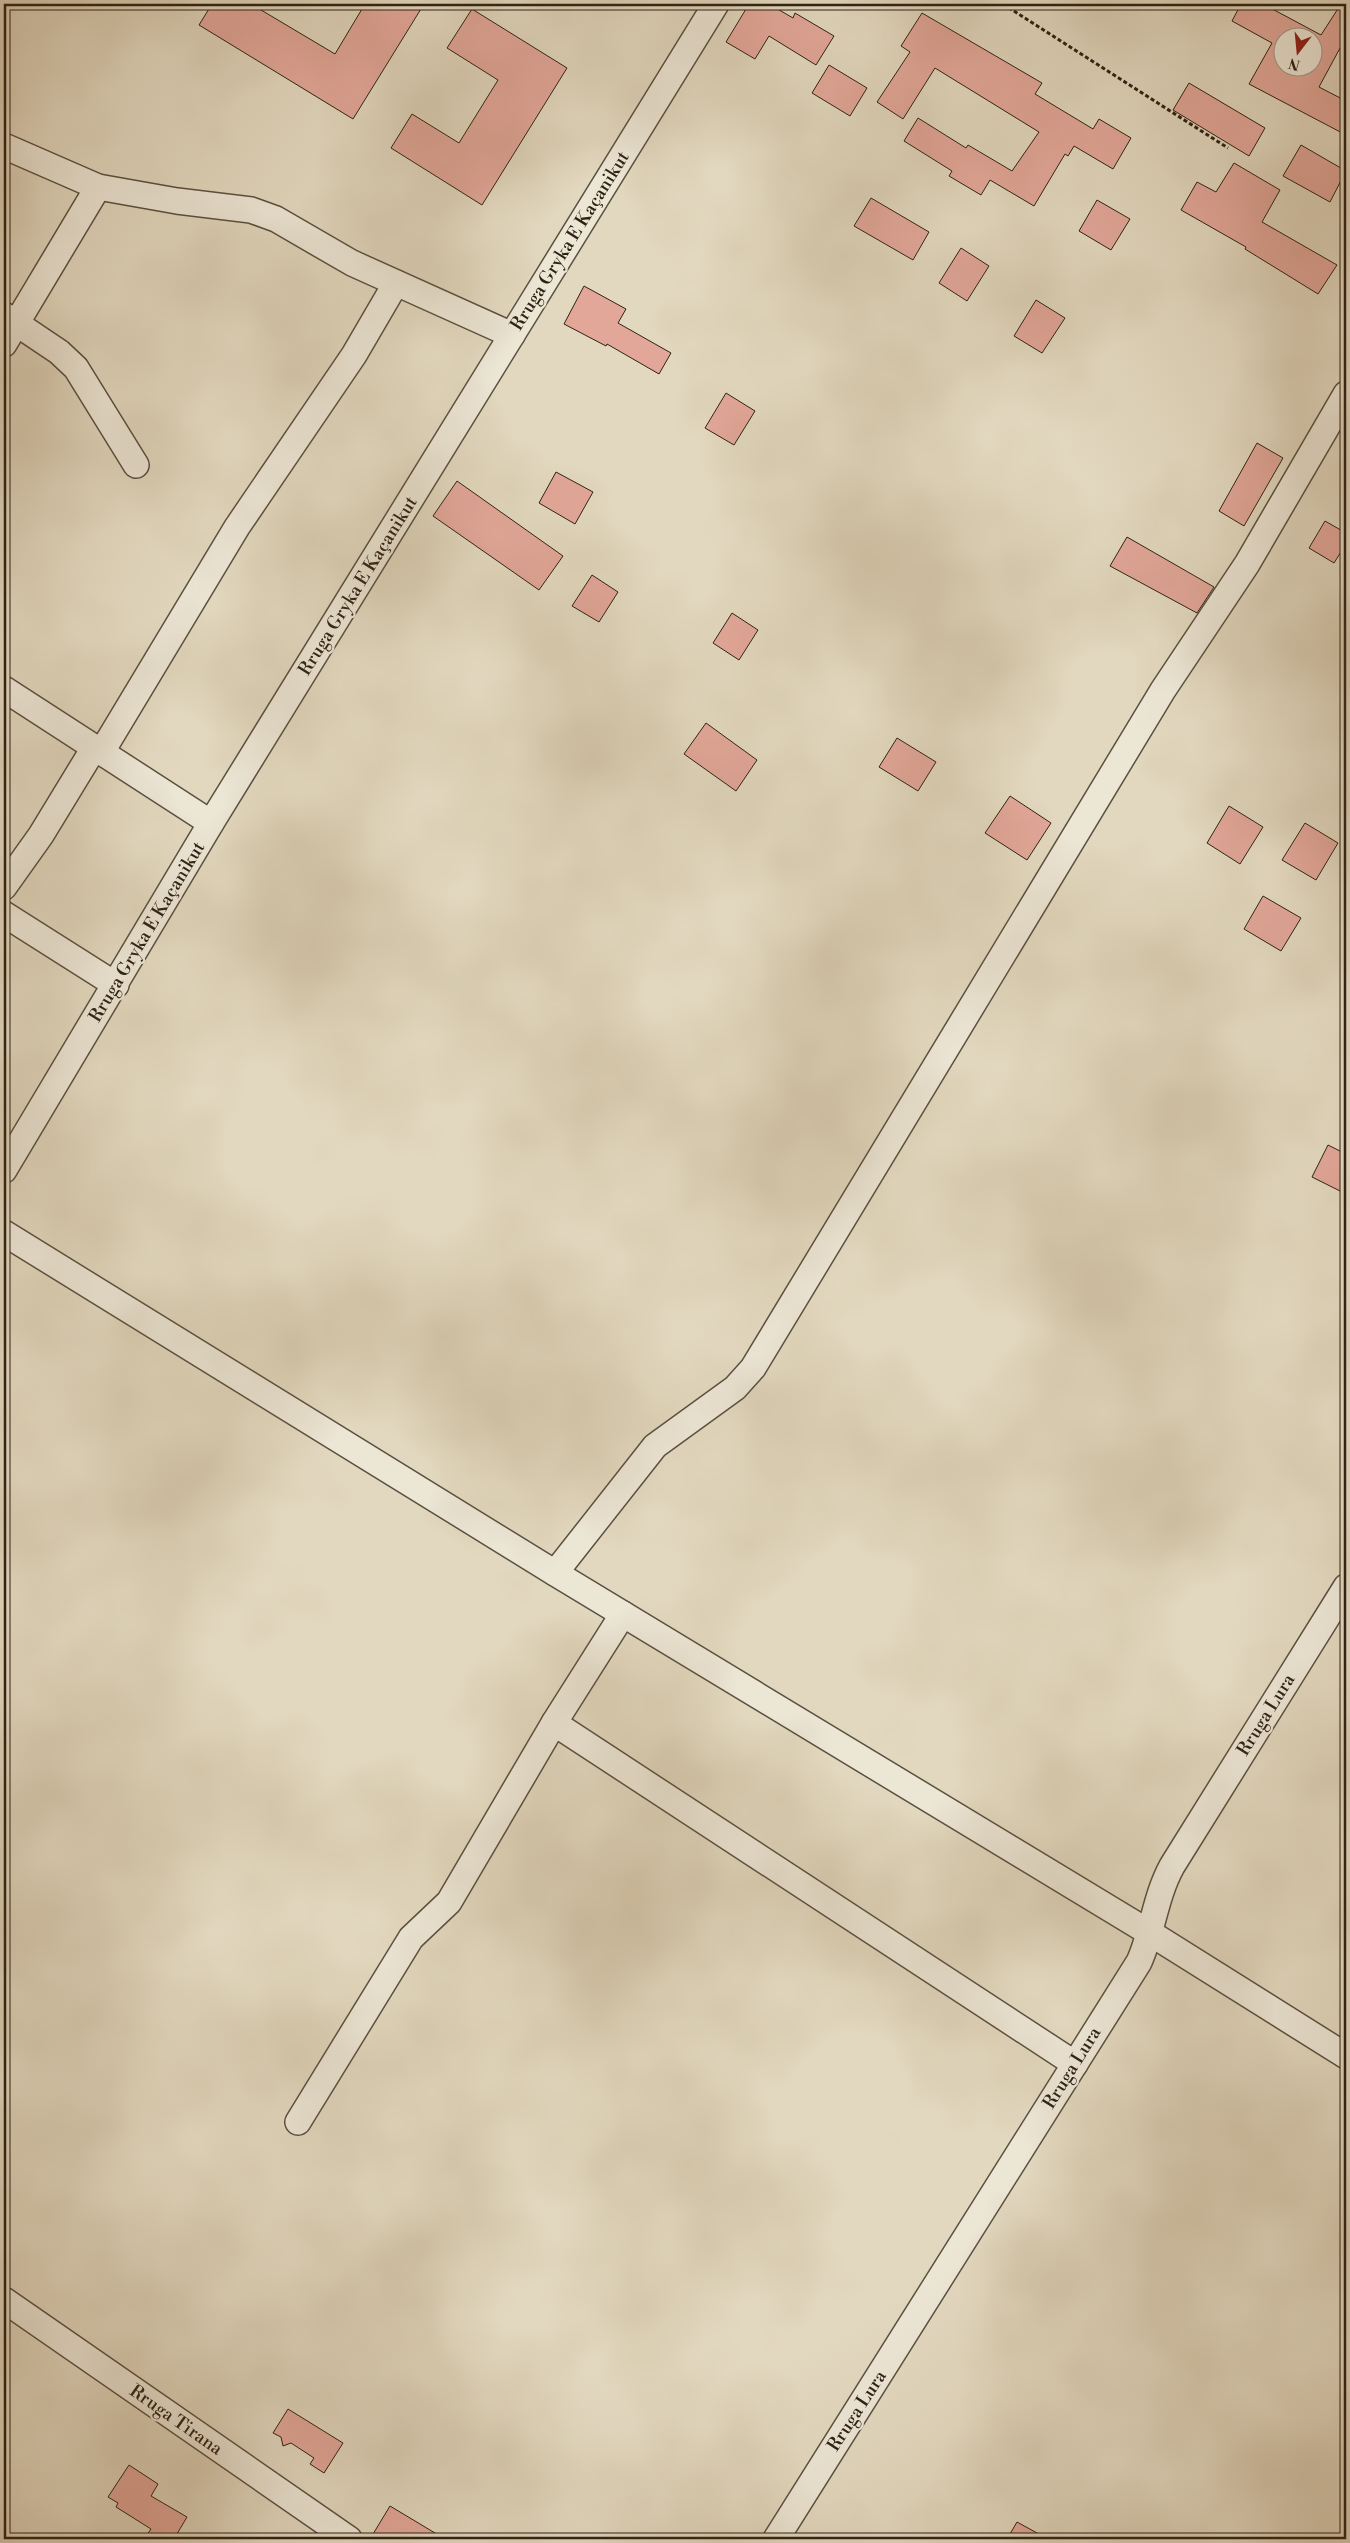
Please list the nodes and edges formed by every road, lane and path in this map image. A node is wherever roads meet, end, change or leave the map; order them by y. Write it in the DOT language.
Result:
graph roads {
  1 [pos="716,4"];
  2 [pos="1003,4"];
  3 [pos="4,146"];
  4 [pos="1228,148"];
  5 [pos="98,187"];
  6 [pos="396,283"];
  7 [pos="8,327"];
  8 [pos="512,335"];
  9 [pos="1346,394"];
  10 [pos="136,465"];
  11 [pos="5,693"];
  12 [pos="97,751"];
  13 [pos="211,824"];
  14 [pos="4,886"];
  15 [pos="4,914"];
  16 [pos="116,986"];
  17 [pos="4,1170"];
  18 [pos="4,1233"];
  19 [pos="556,1573"];
  20 [pos="1346,1587"];
  21 [pos="623,1614"];
  22 [pos="554,1723"];
  23 [pos="1150,1933"];
  24 [pos="1346,2056"];
  25 [pos="1075,2064"];
  26 [pos="298,2122"];
  27 [pos="4,2300"];
  28 [pos="350,2539"];
  29 [pos="776,2539"];
  1 -- 8 [label="street, Rruga Gryka E Kaçanikut"];
  2 -- 4 [label="path"];
  3 -- 5 [label="street"];
  5 -- 6 [label="street"];
  5 -- 7 [label="street"];
  6 -- 8 [label="street"];
  6 -- 12 [label="street"];
  7 -- 10 [label="street"];
  8 -- 13 [label="street, Rruga Gryka E Kaçanikut"];
  9 -- 19 [label="street"];
  11 -- 12 [label="street"];
  12 -- 13 [label="street"];
  12 -- 14 [label="street"];
  13 -- 16 [label="street, Rruga Gryka E Kaçanikut"];
  15 -- 16 [label="street"];
  16 -- 17 [label="street, Rruga Gryka E Kaçanikut"];
  18 -- 19 [label="street"];
  19 -- 21 [label="street"];
  20 -- 23 [label="street, Rruga Lura"];
  21 -- 22 [label="street"];
  21 -- 23 [label="street"];
  22 -- 25 [label="street"];
  22 -- 26 [label="street"];
  23 -- 24 [label="street"];
  23 -- 25 [label="street, Rruga Lura"];
  25 -- 29 [label="street, Rruga Lura"];
  27 -- 28 [label="street, Rruga Tirana"];
}
